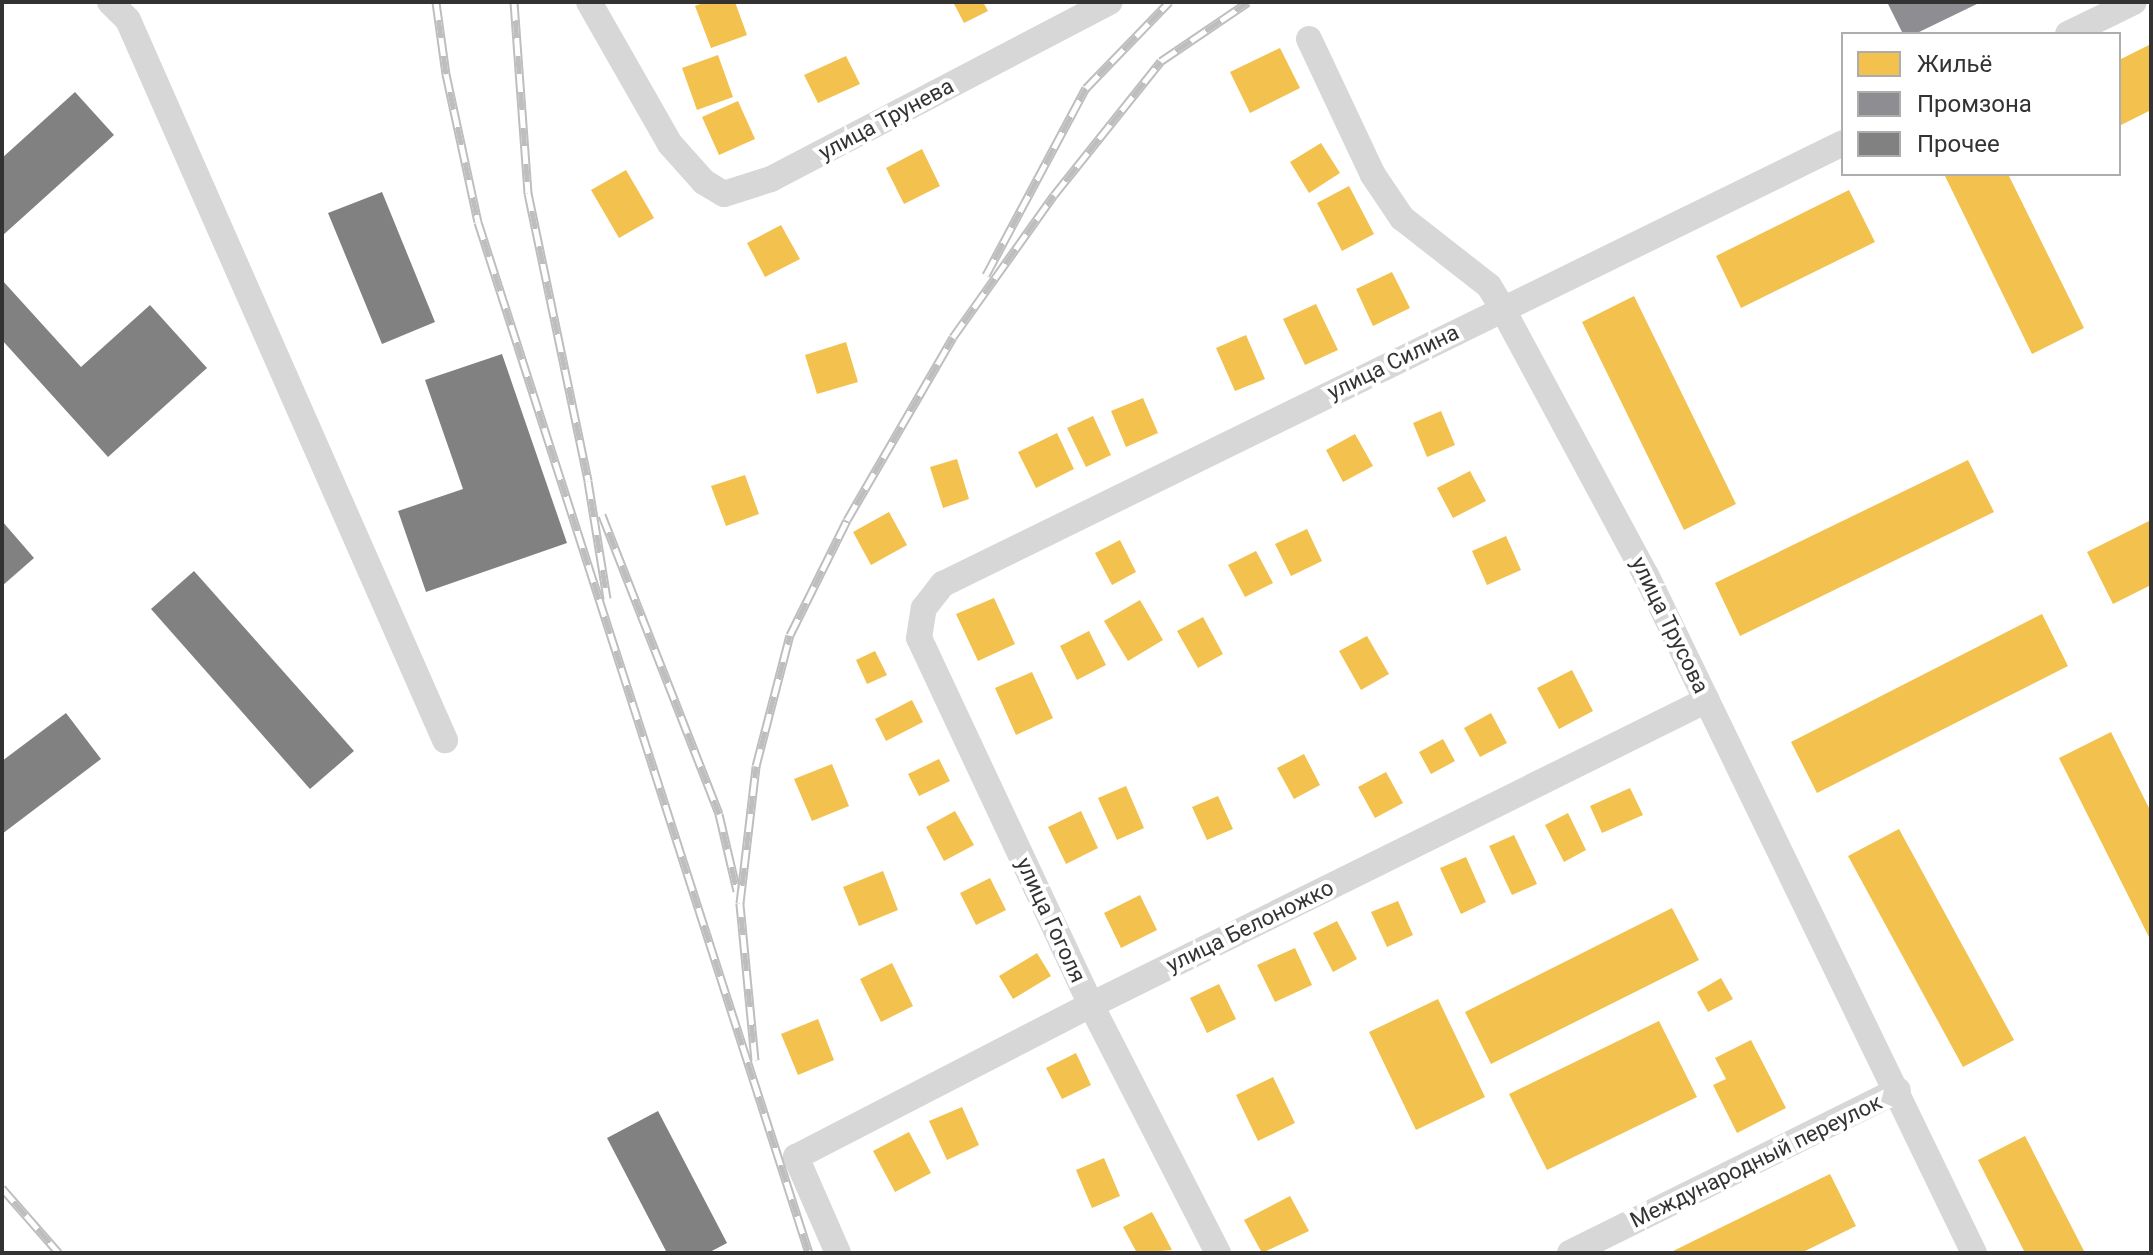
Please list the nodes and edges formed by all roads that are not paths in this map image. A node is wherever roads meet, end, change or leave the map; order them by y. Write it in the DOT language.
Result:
graph roads {
  1 [pos="110,2"];
  2 [pos="589,2"];
  3 [pos="1110,2"];
  4 [pos="2134,2"];
  5 [pos="2072,32"];
  6 [pos="1309,39"];
  7 [pos="1841,144"];
  8 [pos="1502,308"];
  9 [pos="943,584"];
  10 [pos="1707,700"];
  11 [pos="445,740"];
  12 [pos="1091,1005"];
  13 [pos="1898,1090"];
  14 [pos="838,1253"];
  15 [pos="1218,1253"];
  16 [pos="1570,1253"];
  17 [pos="1974,1253"];
  1 -- 11 [label="street"];
  2 -- 3 [label="street, улица Трунева"];
  4 -- 5 [label="street"];
  6 -- 8 [label="street, улица Трусова"];
  7 -- 8 [label="street, улица Силина"];
  8 -- 9 [label="street, улица Силина"];
  8 -- 10 [label="street, улица Трусова"];
  9 -- 12 [label="street, улица Гоголя"];
  10 -- 12 [label="street, улица Белоножко"];
  10 -- 13 [label="street, улица Трусова"];
  12 -- 14 [label="street, улица Белоножко"];
  12 -- 15 [label="street, улица Гоголя"];
  13 -- 16 [label="street, Международный переулок"];
  13 -- 17 [label="street, улица Трусова"];
}
